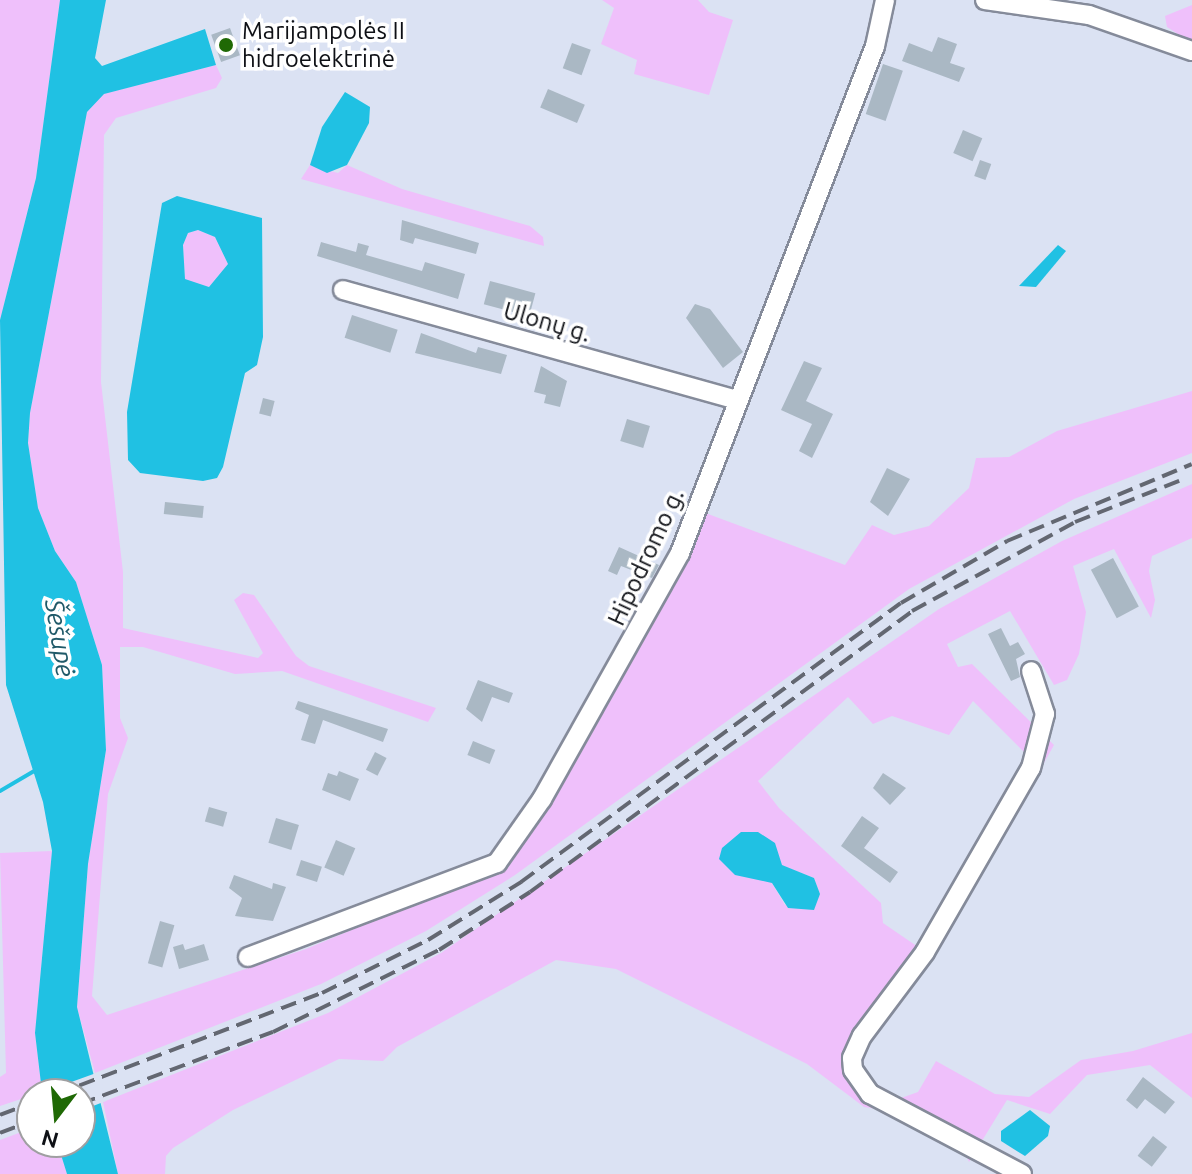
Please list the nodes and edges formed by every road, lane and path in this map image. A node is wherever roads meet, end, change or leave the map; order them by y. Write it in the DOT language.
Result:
graph roads {
  1 [pos="885,0"];
  2 [pos="985,0"];
  3 [pos="1192,51"];
  4 [pos="343,290"];
  5 [pos="737,400"];
  6 [pos="1031,671"];
  7 [pos="248,957"];
  8 [pos="1022,1174"];
  1 -- 5 [label="street, Hipodromo g."];
  2 -- 3 [label="street"];
  4 -- 5 [label="street, Ulonų g."];
  5 -- 7 [label="street, Hipodromo g."];
  6 -- 8 [label="street"];
}
